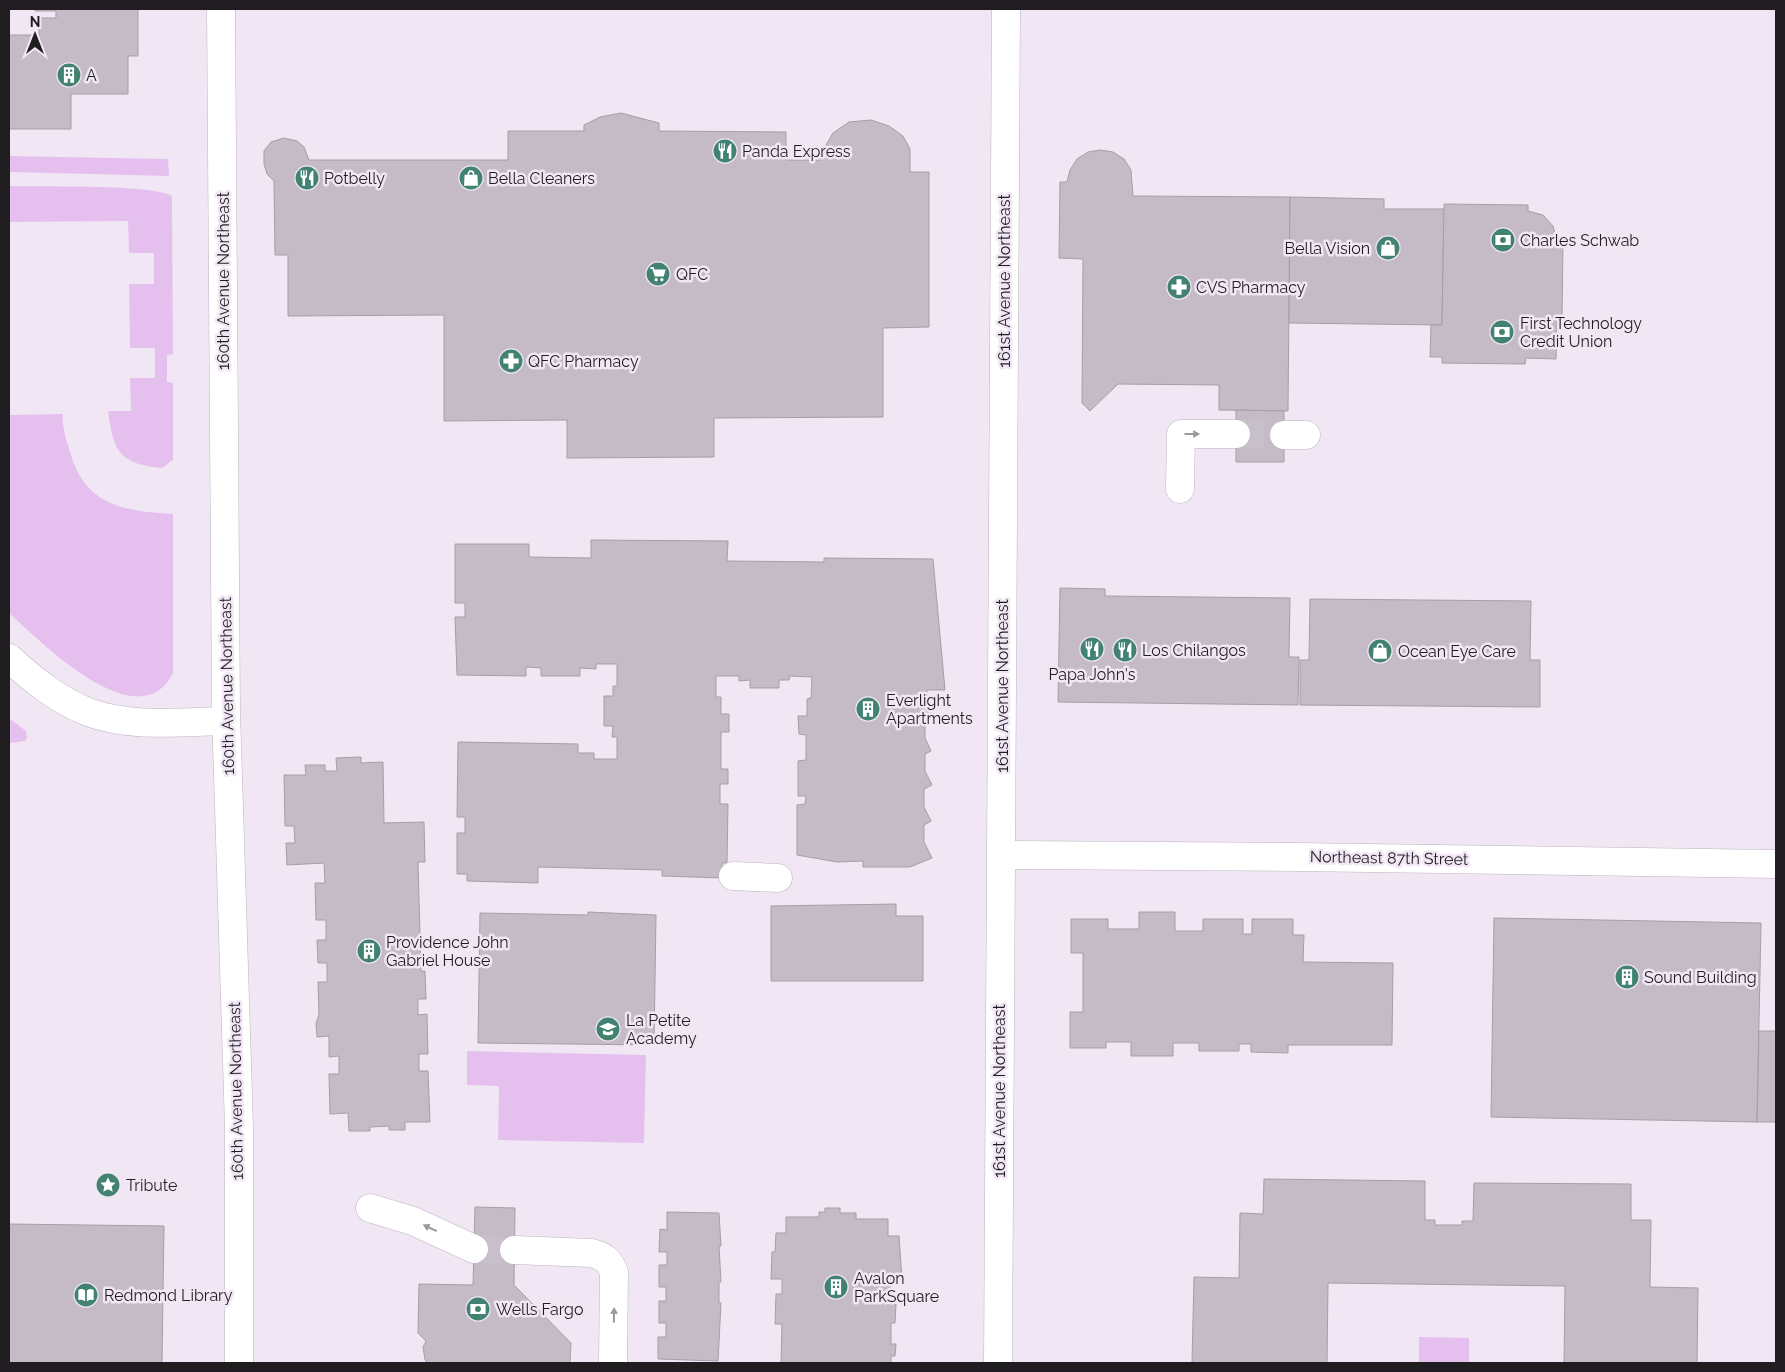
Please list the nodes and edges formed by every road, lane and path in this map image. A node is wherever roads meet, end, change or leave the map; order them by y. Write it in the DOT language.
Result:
graph roads {
  1 [pos="221,9"];
  2 [pos="1006,9"];
  3 [pos="1236,434"];
  4 [pos="1180,489"];
  5 [pos="9,658"];
  6 [pos="226,721"];
  7 [pos="1001,855"];
  8 [pos="1776,864"];
  9 [pos="733,876"];
  10 [pos="778,878"];
  11 [pos="370,1208"];
  12 [pos="474,1249"];
  13 [pos="514,1250"];
  14 [pos="239,1363"];
  15 [pos="613,1363"];
  16 [pos="998,1363"];
  1 -- 6 [label="street, 160th Avenue Northeast"];
  2 -- 7 [label="street, 161st Avenue Northeast"];
  4 -- 3 [label="street, one-way"];
  5 -- 6 [label="street"];
  6 -- 14 [label="street, 160th Avenue Northeast"];
  7 -- 8 [label="street, Northeast 87th Street"];
  7 -- 16 [label="street, 161st Avenue Northeast"];
  9 -- 10 [label="street"];
  12 -- 11 [label="street, one-way"];
  15 -- 13 [label="street, one-way"];
}
